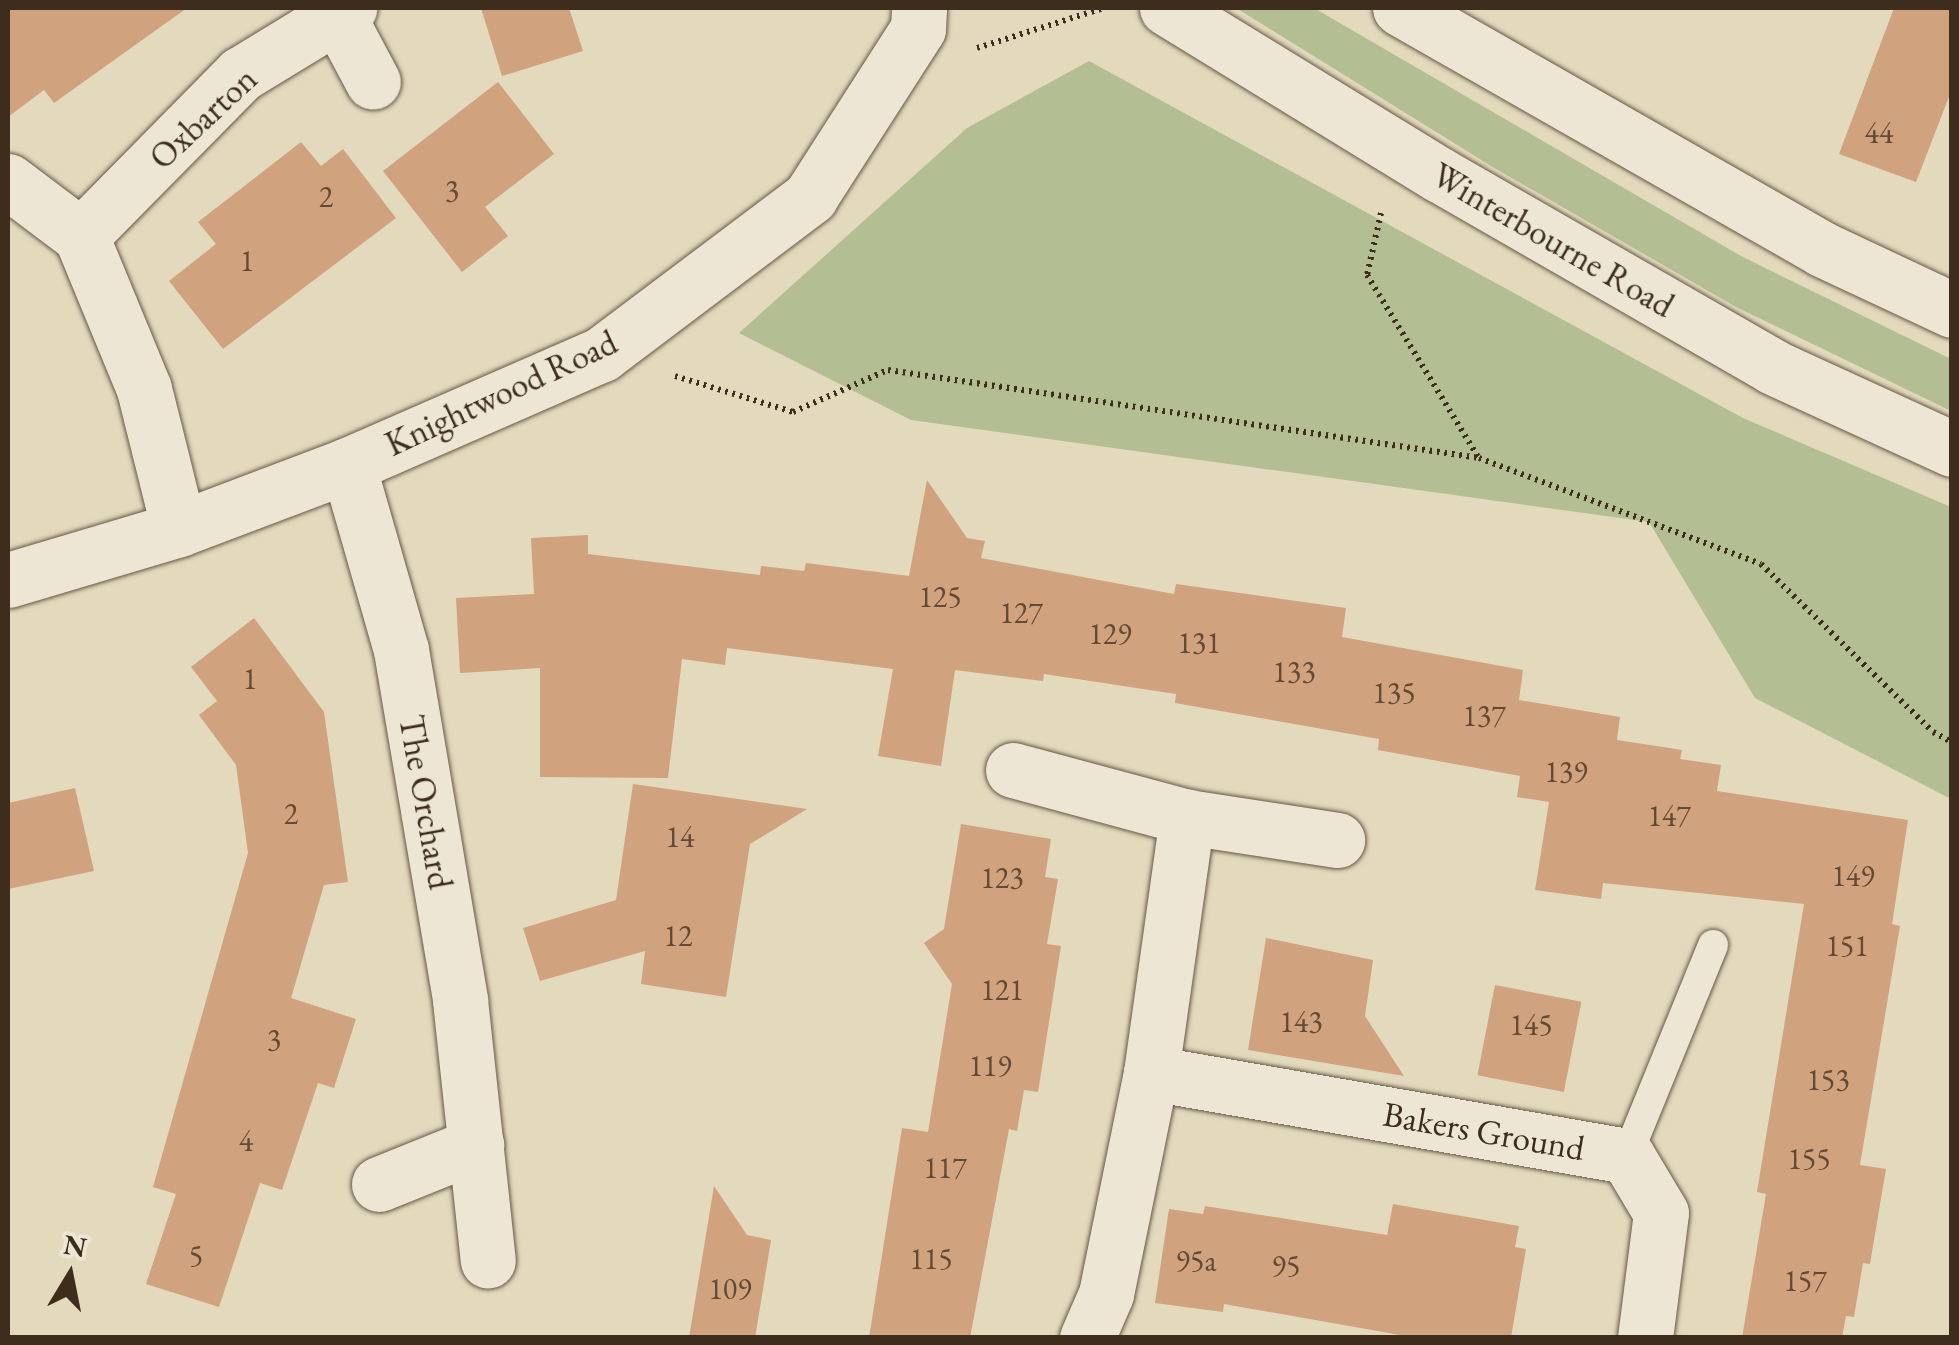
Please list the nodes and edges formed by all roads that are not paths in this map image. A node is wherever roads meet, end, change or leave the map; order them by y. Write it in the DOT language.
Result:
graph roads {
  1 [pos="1168,8"];
  2 [pos="1400,8"];
  3 [pos="344,13"];
  4 [pos="919,18"];
  5 [pos="373,82"];
  6 [pos="8,181"];
  7 [pos="81,236"];
  8 [pos="1952,310"];
  9 [pos="1952,449"];
  10 [pos="348,465"];
  11 [pos="179,529"];
  12 [pos="8,580"];
  13 [pos="1013,770"];
  14 [pos="1187,817"];
  15 [pos="1337,840"];
  16 [pos="1713,945"];
  17 [pos="1151,1073"];
  18 [pos="476,1145"];
  19 [pos="1627,1156"];
  20 [pos="379,1184"];
  21 [pos="488,1261"];
  22 [pos="1087,1338"];
  23 [pos="1646,1338"];
  1 -- 9 [label="street, Winterbourne Road"];
  2 -- 8 [label="street"];
  3 -- 5 [label="street, Oxbarton"];
  3 -- 7 [label="street, Oxbarton"];
  4 -- 10 [label="street, Knightwood Road"];
  6 -- 7 [label="street"];
  7 -- 11 [label="street"];
  10 -- 11 [label="street, Knightwood Road"];
  10 -- 18 [label="street, The Orchard"];
  11 -- 12 [label="street, Knightwood Road"];
  13 -- 14 [label="street"];
  14 -- 15 [label="street"];
  14 -- 17 [label="street"];
  16 -- 19 [label="lane"];
  17 -- 19 [label="street, Bakers Ground"];
  17 -- 22 [label="street"];
  18 -- 20 [label="street"];
  18 -- 21 [label="street, The Orchard"];
  19 -- 23 [label="street, Bakers Ground"];
}
